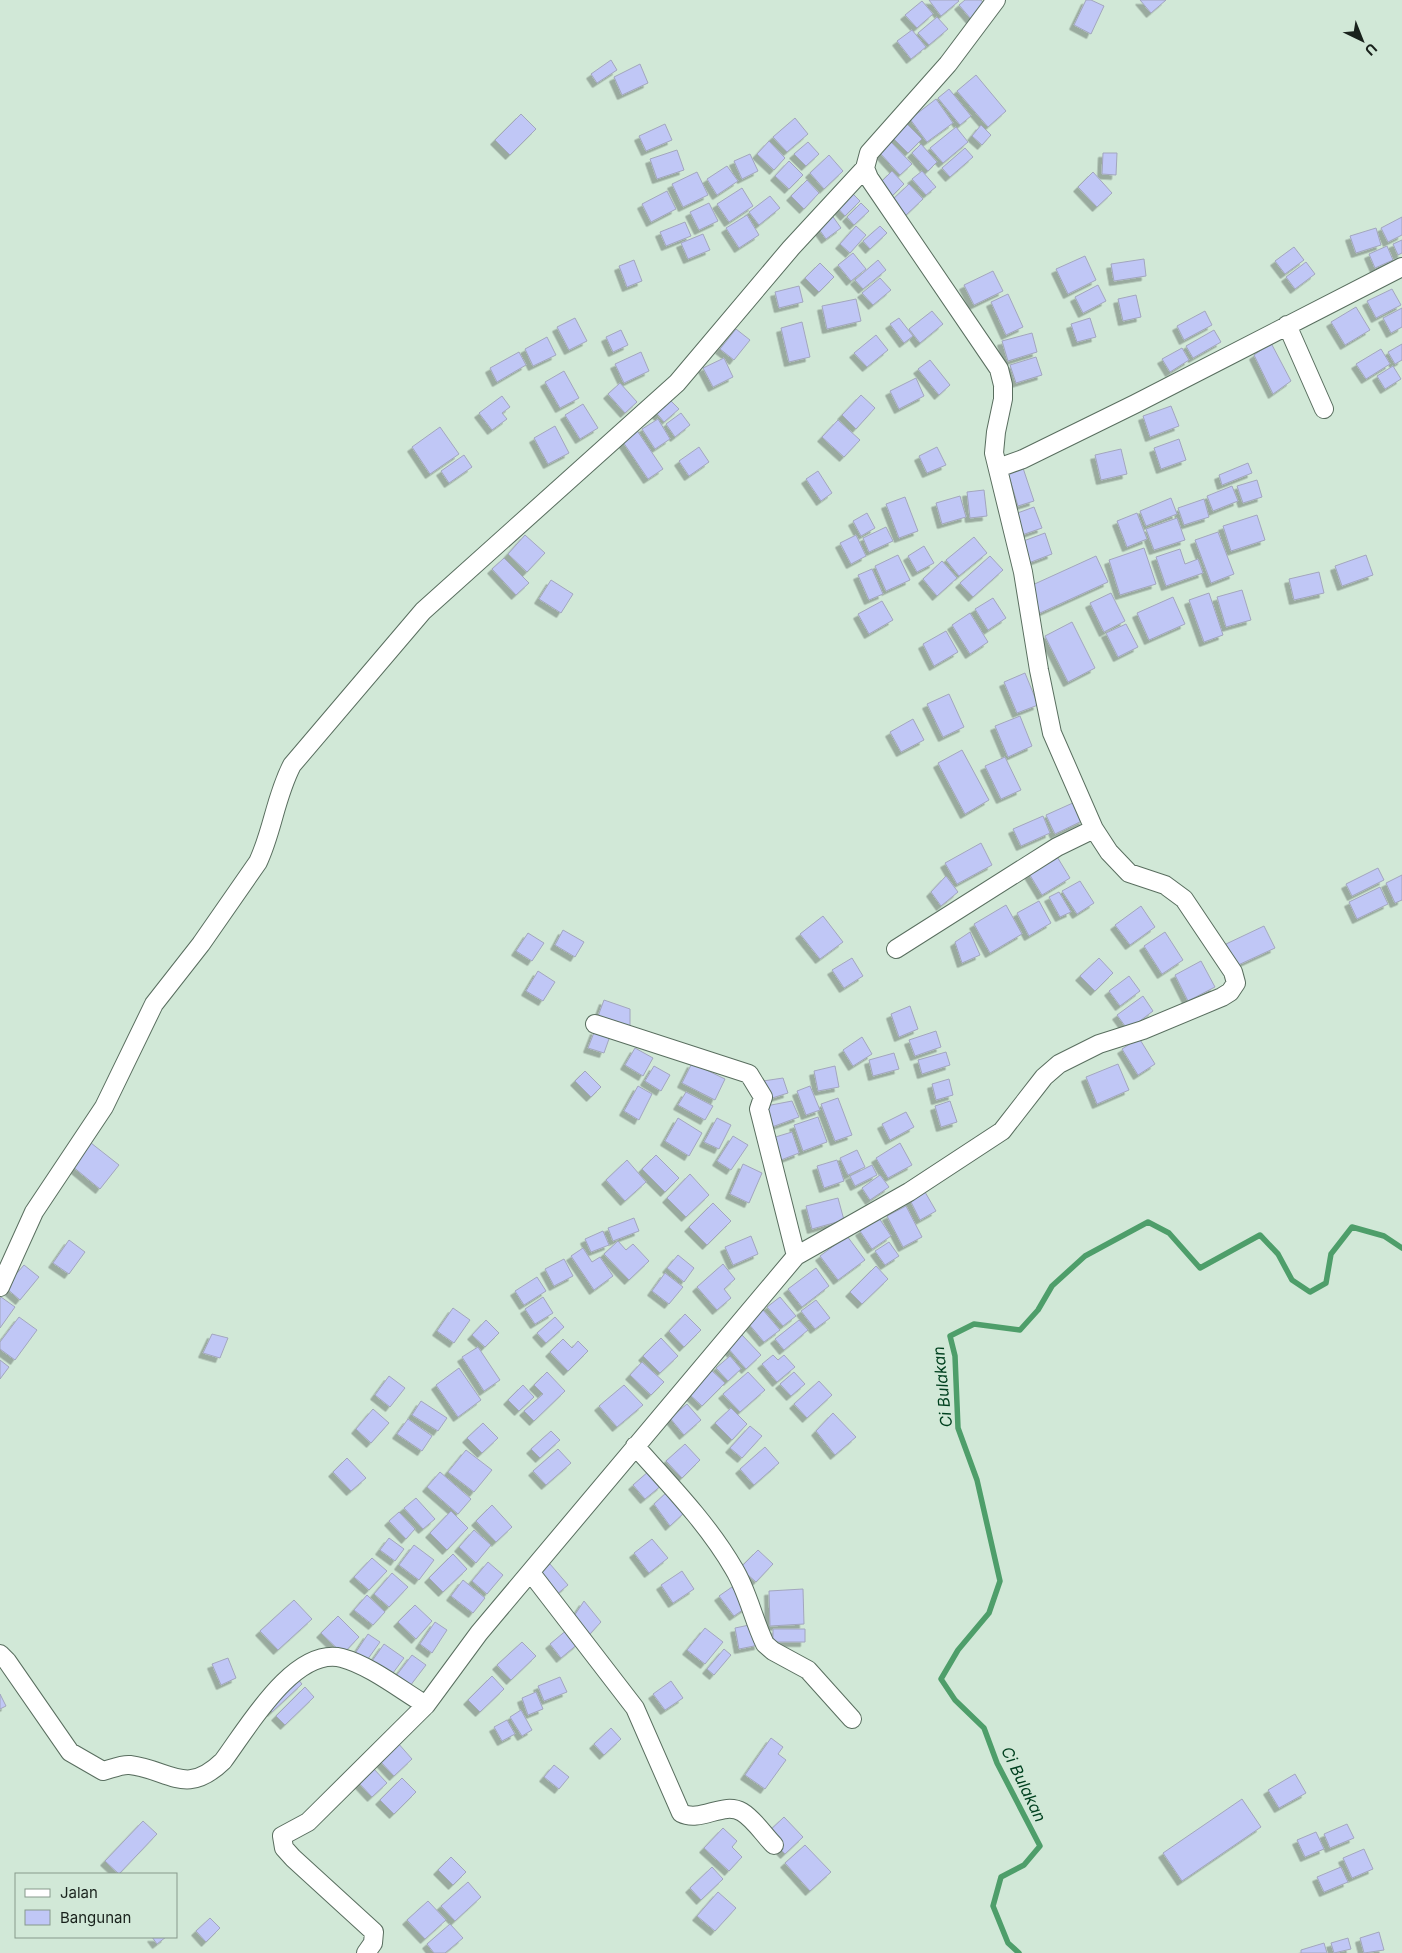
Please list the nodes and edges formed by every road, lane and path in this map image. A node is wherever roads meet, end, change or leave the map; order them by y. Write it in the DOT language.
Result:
graph roads {
  1 [pos="996,0"];
  2 [pos="865,168"];
  3 [pos="1402,267"];
  4 [pos="1287,325"];
  5 [pos="1324,409"];
  6 [pos="998,468"];
  7 [pos="1094,829"];
  8 [pos="896,949"];
  9 [pos="594,1024"];
  10 [pos="796,1256"];
  11 [pos="0,1287"];
  12 [pos="635,1446"];
  13 [pos="530,1573"];
  14 [pos="2,1660"];
  15 [pos="426,1705"];
  16 [pos="852,1719"];
  17 [pos="774,1846"];
  18 [pos="366,1953"];
  1 -- 2 [label="street"];
  2 -- 6 [label="street"];
  2 -- 11 [label="street"];
  3 -- 4 [label="street"];
  4 -- 5 [label="street"];
  4 -- 6 [label="street"];
  6 -- 7 [label="street"];
  7 -- 8 [label="street"];
  7 -- 10 [label="street"];
  9 -- 10 [label="street"];
  10 -- 12 [label="street"];
  12 -- 13 [label="street"];
  12 -- 16 [label="street"];
  13 -- 15 [label="street"];
  13 -- 17 [label="street"];
  14 -- 15 [label="street"];
  15 -- 18 [label="street"];
}
